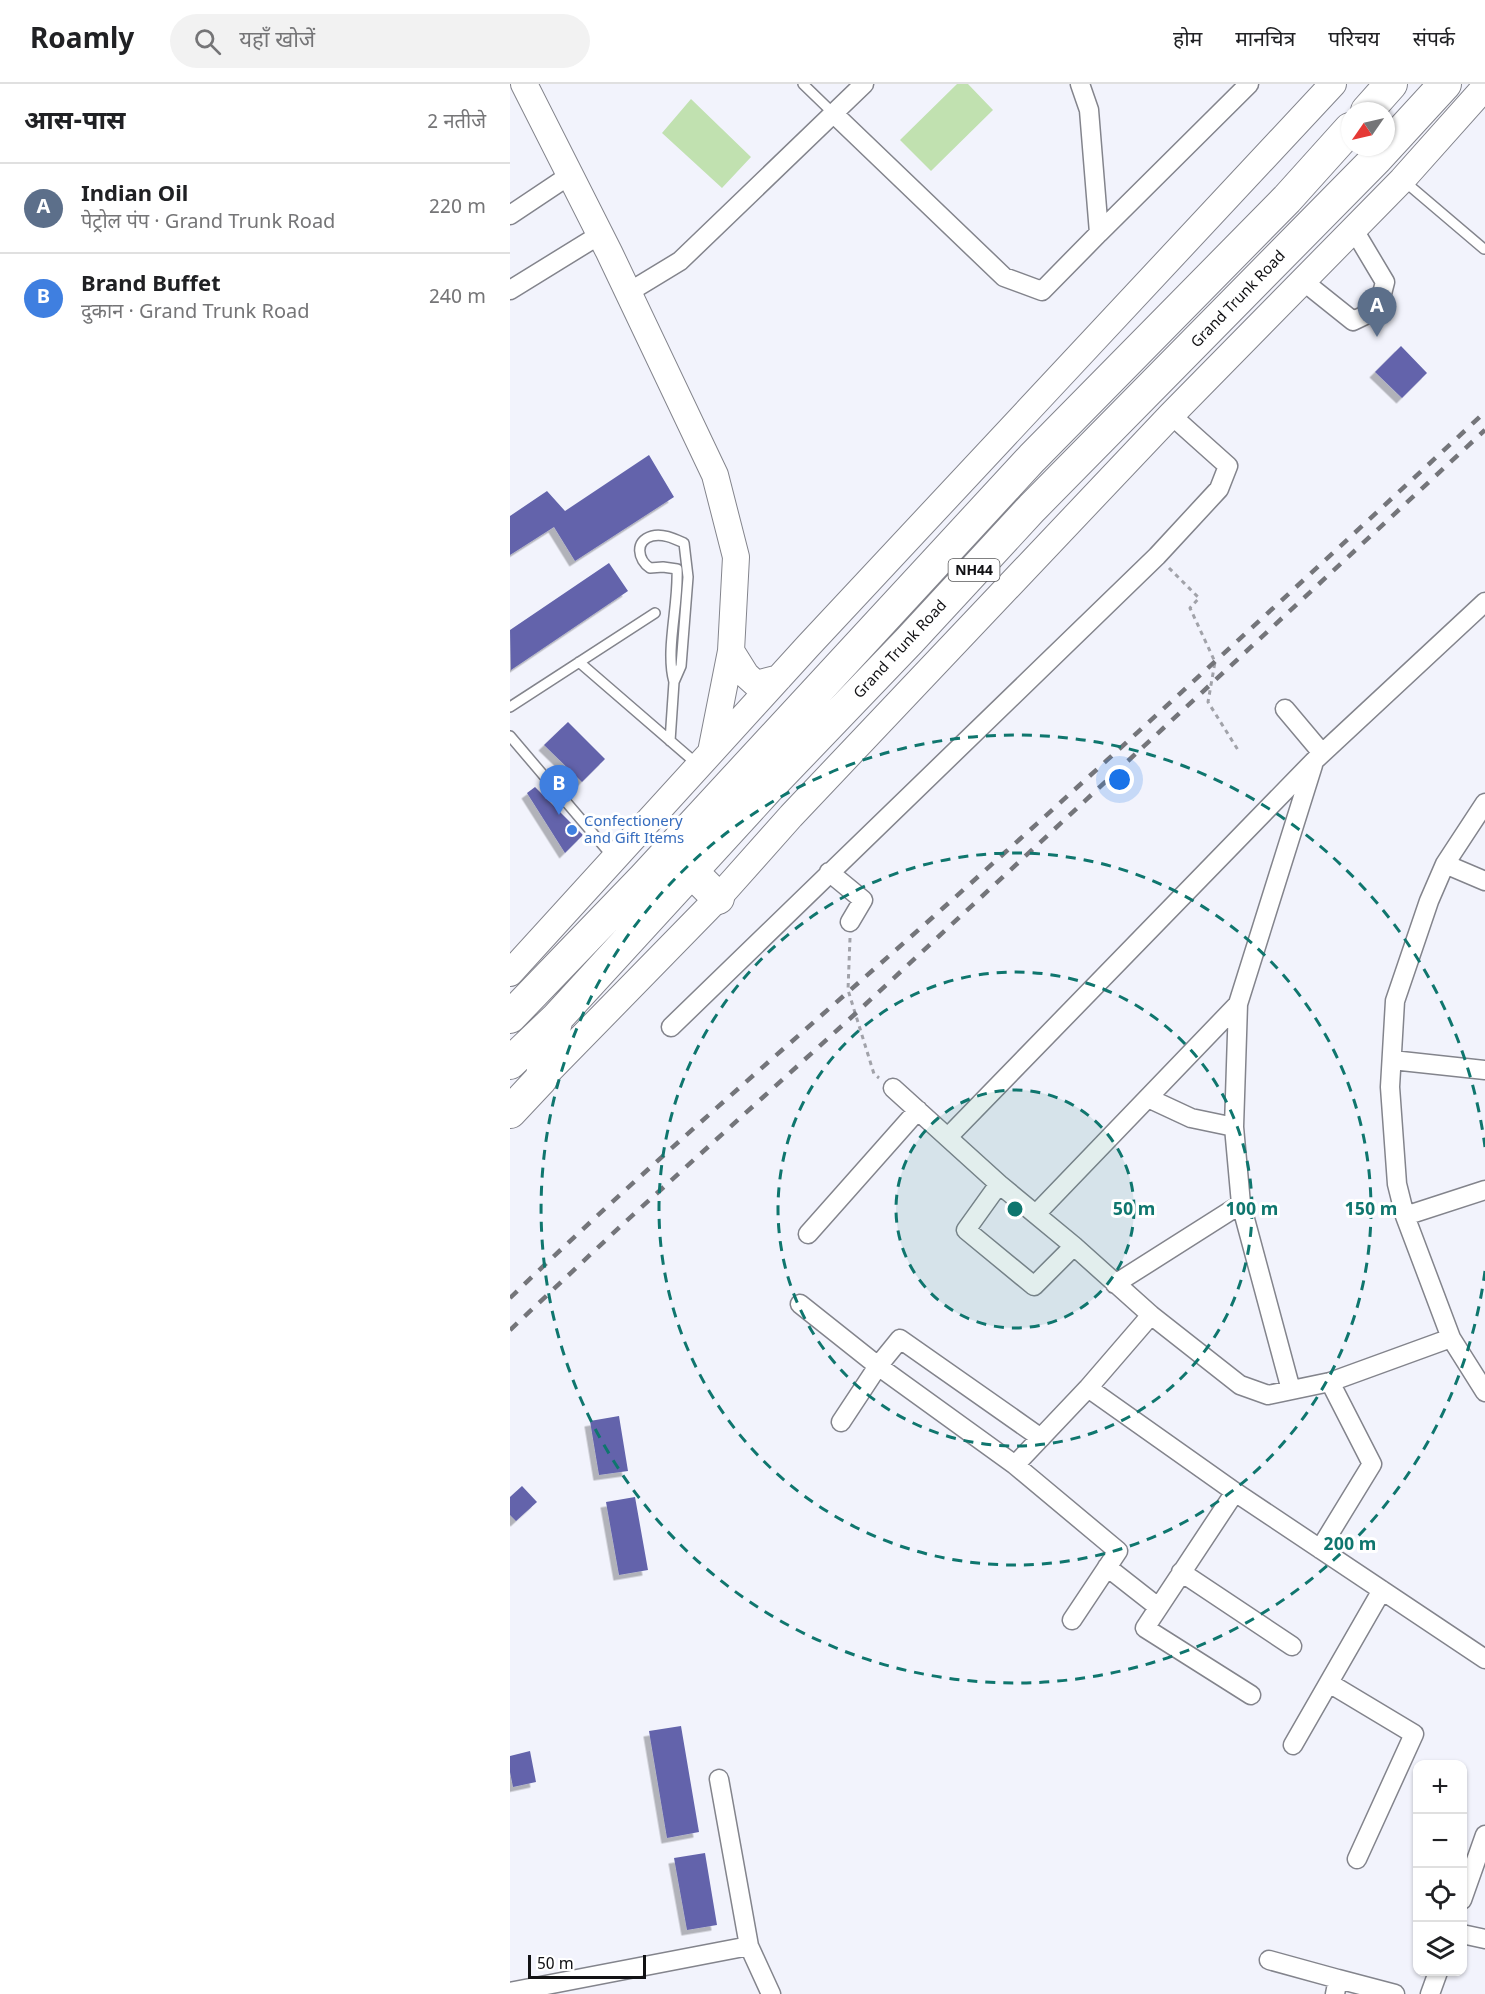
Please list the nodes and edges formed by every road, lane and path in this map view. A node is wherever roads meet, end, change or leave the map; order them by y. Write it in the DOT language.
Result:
graph roads {
  1 [pos="524,84"];
  2 [pos="803,84"];
  3 [pos="864,84"];
  4 [pos="1080,84"];
  5 [pos="1249,84"];
  6 [pos="1333,84"];
  7 [pos="1391,84"];
  8 [pos="1445,84"];
  9 [pos="1485,87"];
  10 [pos="1375,102"];
  11 [pos="834,114"];
  12 [pos="1341,139"];
  13 [pos="570,175"];
  14 [pos="1402,180"];
  15 [pos="510,215"];
  16 [pos="1354,230"];
  17 [pos="1099,232"];
  18 [pos="601,234"];
  19 [pos="1484,249"];
  20 [pos="1303,281"];
  21 [pos="510,290"];
  22 [pos="628,292"];
  23 [pos="1171,415"];
  24 [pos="1157,556"];
  25 [pos="1485,602"];
  26 [pos="655,613"];
  27 [pos="730,651"];
  28 [pos="579,662"];
  29 [pos="779,678"];
  30 [pos="674,682"];
  31 [pos="510,707"];
  32 [pos="1285,709"];
  33 [pos="510,736"];
  34 [pos="670,741"];
  35 [pos="1238,750"];
  36 [pos="1318,757"];
  37 [pos="705,759"];
  38 [pos="1485,803"];
  39 [pos="614,859"];
  40 [pos="1445,864"];
  41 [pos="691,872"];
  42 [pos="830,872"];
  43 [pos="1485,881"];
  44 [pos="718,898"];
  45 [pos="850,922"];
  46 [pos="510,973"];
  47 [pos="1238,1004"];
  48 [pos="510,1017"];
  49 [pos="557,1018"];
  50 [pos="671,1027"];
  51 [pos="1392,1060"];
  52 [pos="510,1063"];
  53 [pos="1485,1070"];
  54 [pos="541,1079"];
  55 [pos="893,1088"];
  56 [pos="1148,1098"];
  57 [pos="918,1110"];
  58 [pos="510,1112"];
  59 [pos="1234,1127"];
  60 [pos="948,1137"];
  61 [pos="999,1184"];
  62 [pos="1485,1190"];
  63 [pos="1241,1204"];
  64 [pos="1036,1214"];
  65 [pos="1405,1216"];
  66 [pos="808,1234"];
  67 [pos="1074,1246"];
  68 [pos="1115,1284"];
  69 [pos="800,1304"];
  70 [pos="1151,1315"];
  71 [pos="1451,1338"];
  72 [pos="878,1366"];
  73 [pos="1330,1382"];
  74 [pos="1088,1388"];
  75 [pos="1291,1390"];
  76 [pos="1485,1392"];
  77 [pos="842,1422"];
  78 [pos="1041,1438"];
  79 [pos="1015,1465"];
  80 [pos="1235,1492"];
  81 [pos="1320,1549"];
  82 [pos="1107,1567"];
  83 [pos="1181,1572"];
  84 [pos="1382,1590"];
  85 [pos="1158,1607"];
  86 [pos="1072,1620"];
  87 [pos="1292,1646"];
  88 [pos="1485,1659"];
  89 [pos="1329,1683"];
  90 [pos="1251,1695"];
  91 [pos="1293,1745"];
  92 [pos="718,1779"];
  93 [pos="1485,1835"];
  94 [pos="1357,1859"];
  95 [pos="1467,1886"];
  96 [pos="1467,1935"];
  97 [pos="1485,1939"];
  98 [pos="749,1946"];
  99 [pos="1269,1960"];
  100 [pos="1436,1976"];
  101 [pos="1336,1987"];
  102 [pos="510,1992"];
  103 [pos="771,1994"];
  104 [pos="1395,1994"];
  105 [pos="1430,1994"];
  1 -- 13 [label="street"];
  2 -- 11 [label="lane"];
  3 -- 11 [label="street"];
  4 -- 17 [label="street"];
  5 -- 17 [label="street"];
  6 -- 29 [label="street"];
  7 -- 10 [label="highway"];
  8 -- 41 [label="highway, Grand Trunk Road / NH44"];
  9 -- 14 [label="street"];
  11 -- 17 [label="street"];
  11 -- 22 [label="street"];
  12 -- 48 [label="highway, NH44"];
  13 -- 15 [label="street"];
  13 -- 18 [label="street"];
  14 -- 16 [label="street"];
  14 -- 19 [label="lane"];
  16 -- 20 [label="street"];
  16 -- 20 [label="street"];
  18 -- 21 [label="street"];
  18 -- 22 [label="street"];
  20 -- 23 [label="street"];
  22 -- 27 [label="street"];
  23 -- 24 [label="street"];
  23 -- 44 [label="street"];
  24 -- 35 [label="path"];
  24 -- 42 [label="street"];
  25 -- 36 [label="street"];
  26 -- 28 [label="lane"];
  27 -- 29 [label="street"];
  27 -- 37 [label="street"];
  28 -- 31 [label="lane"];
  28 -- 34 [label="lane"];
  29 -- 37 [label="street"];
  30 -- 30 [label="lane"];
  30 -- 34 [label="lane"];
  32 -- 36 [label="street"];
  33 -- 39 [label="lane"];
  34 -- 37 [label="lane"];
  36 -- 47 [label="street"];
  36 -- 60 [label="street"];
  37 -- 39 [label="street"];
  38 -- 40 [label="street"];
  39 -- 46 [label="street"];
  40 -- 43 [label="street"];
  40 -- 51 [label="street"];
  41 -- 44 [label="highway"];
  41 -- 49 [label="highway, Grand Trunk Road / NH44"];
  42 -- 45 [label="street"];
  42 -- 50 [label="street"];
  44 -- 54 [label="street"];
  45 -- 55 [label="path"];
  47 -- 56 [label="street"];
  47 -- 59 [label="street"];
  49 -- 52 [label="highway, Grand Trunk Road / NH44"];
  49 -- 54 [label="highway"];
  51 -- 53 [label="street"];
  51 -- 65 [label="street"];
  54 -- 58 [label="highway"];
  55 -- 57 [label="street"];
  56 -- 59 [label="street"];
  56 -- 64 [label="street"];
  57 -- 60 [label="street"];
  57 -- 66 [label="street"];
  59 -- 63 [label="street"];
  60 -- 61 [label="street"];
  61 -- 64 [label="street"];
  61 -- 67 [label="street"];
  62 -- 65 [label="street"];
  63 -- 68 [label="street"];
  63 -- 75 [label="street"];
  64 -- 67 [label="street"];
  65 -- 71 [label="street"];
  67 -- 68 [label="street"];
  68 -- 70 [label="street"];
  69 -- 72 [label="street"];
  70 -- 74 [label="street"];
  70 -- 75 [label="street"];
  71 -- 73 [label="street"];
  71 -- 76 [label="street"];
  72 -- 77 [label="street"];
  72 -- 78 [label="street"];
  72 -- 79 [label="street"];
  73 -- 75 [label="street"];
  73 -- 81 [label="street"];
  74 -- 78 [label="street"];
  74 -- 80 [label="street"];
  78 -- 79 [label="street"];
  79 -- 82 [label="street"];
  80 -- 81 [label="street"];
  80 -- 83 [label="street"];
  81 -- 84 [label="street"];
  82 -- 85 [label="street"];
  82 -- 86 [label="street"];
  83 -- 85 [label="street"];
  83 -- 87 [label="street"];
  84 -- 88 [label="street"];
  84 -- 89 [label="street"];
  85 -- 90 [label="street"];
  89 -- 91 [label="street"];
  89 -- 94 [label="street"];
  92 -- 98 [label="street"];
  93 -- 95 [label="street"];
  96 -- 97 [label="street"];
  98 -- 102 [label="street"];
  98 -- 103 [label="street"];
  99 -- 101 [label="street"];
  100 -- 105 [label="street"];
  101 -- 104 [label="street"];
}
